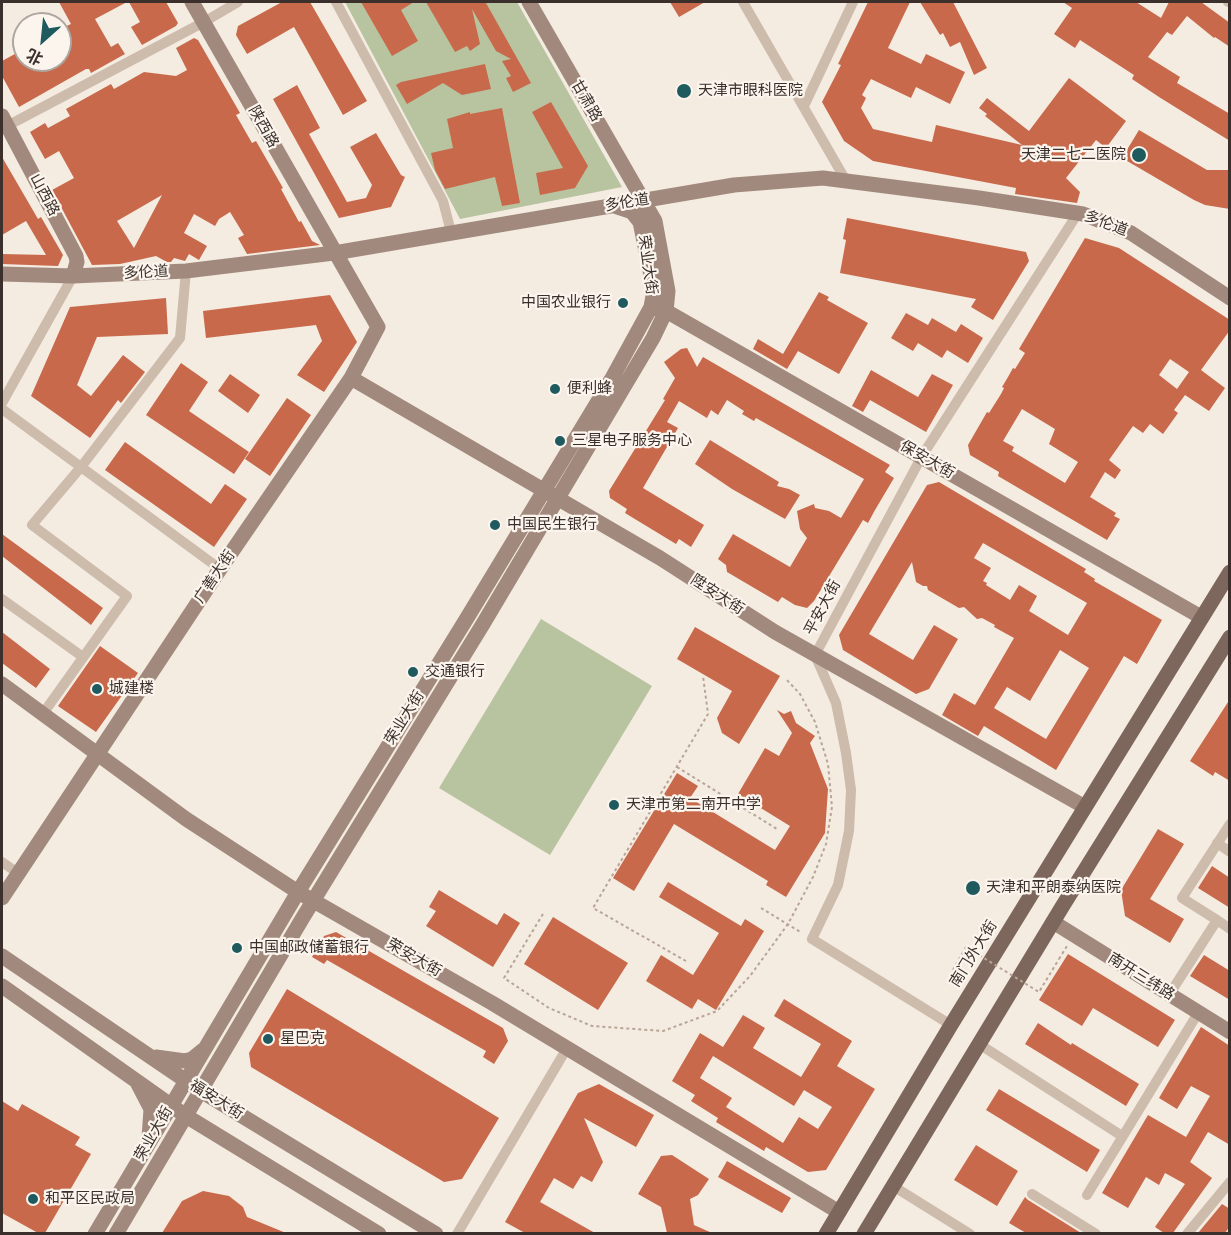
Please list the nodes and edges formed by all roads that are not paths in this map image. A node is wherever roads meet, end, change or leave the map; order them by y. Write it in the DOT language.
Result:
graph roads {
  1 [pos="192,2"];
  2 [pos="238,2"];
  3 [pos="336,2"];
  4 [pos="529,2"];
  5 [pos="743,2"];
  6 [pos="854,2"];
  7 [pos="204,22"];
  8 [pos="804,106"];
  9 [pos="4,121"];
  10 [pos="844,179"];
  11 [pos="643,201"];
  12 [pos="611,206"];
  13 [pos="1078,213"];
  14 [pos="451,232"];
  15 [pos="334,253"];
  16 [pos="186,271"];
  17 [pos="2,274"];
  18 [pos="73,276"];
  19 [pos="1230,298"];
  20 [pos="658,309"];
  21 [pos="351,378"];
  22 [pos="2,403"];
  23 [pos="2,409"];
  24 [pos="922,456"];
  25 [pos="81,467"];
  26 [pos="551,494"];
  27 [pos="220,569"];
  28 [pos="1230,572"];
  29 [pos="2,599"];
  30 [pos="1202,618"];
  31 [pos="1230,637"];
  32 [pos="814,656"];
  33 [pos="83,657"];
  34 [pos="2,684"];
  35 [pos="42,715"];
  36 [pos="96,755"];
  37 [pos="1085,807"];
  38 [pos="1230,824"];
  39 [pos="1217,843"];
  40 [pos="1230,852"];
  41 [pos="2,862"];
  42 [pos="18,873"];
  43 [pos="298,892"];
  44 [pos="2,898"];
  45 [pos="314,901"];
  46 [pos="1217,920"];
  47 [pos="1053,922"];
  48 [pos="1230,929"];
  49 [pos="2,956"];
  50 [pos="2,986"];
  51 [pos="1169,995"];
  52 [pos="1198,1012"];
  53 [pos="951,1025"];
  54 [pos="1230,1032"];
  55 [pos="979,1044"];
  56 [pos="208,1046"];
  57 [pos="567,1048"];
  58 [pos="144,1053"];
  59 [pos="132,1077"];
  60 [pos="183,1096"];
  61 [pos="1122,1136"];
  62 [pos="146,1148"];
  63 [pos="1230,1182"];
  64 [pos="893,1186"];
  65 [pos="1032,1194"];
  66 [pos="1087,1195"];
  67 [pos="839,1212"];
  68 [pos="95,1233"];
  69 [pos="116,1233"];
  70 [pos="379,1233"];
  71 [pos="436,1233"];
  72 [pos="457,1233"];
  73 [pos="826,1233"];
  74 [pos="864,1233"];
  75 [pos="970,1233"];
  76 [pos="1096,1233"];
  77 [pos="1187,1233"];
  1 -- 7 [label="street, 陕西路"];
  2 -- 7 [label="street"];
  3 -- 14 [label="street"];
  4 -- 11 [label="street, 甘肃路"];
  5 -- 8 [label="street"];
  6 -- 8 [label="street"];
  7 -- 9 [label="street"];
  7 -- 15 [label="street, 陕西路"];
  8 -- 10 [label="street"];
  9 -- 18 [label="street, 山西路"];
  10 -- 11 [label="street, 多伦道"];
  10 -- 13 [label="street, 多伦道"];
  11 -- 12 [label="street, 多伦道"];
  11 -- 20 [label="street, 荣业大街"];
  12 -- 14 [label="street, 多伦道"];
  12 -- 20 [label="street, 荣业大街"];
  13 -- 19 [label="street, 多伦道"];
  13 -- 24 [label="street, 平安大街"];
  14 -- 15 [label="street, 多伦道"];
  15 -- 16 [label="street, 多伦道"];
  15 -- 21 [label="street, 广善大街"];
  16 -- 18 [label="street, 多伦道"];
  16 -- 25 [label="street"];
  17 -- 18 [label="street, 多伦道"];
  18 -- 22 [label="street"];
  20 -- 24 [label="street, 保安大街"];
  20 -- 26 [label="street, 荣业大街"];
  21 -- 26 [label="street, 陞安大街"];
  21 -- 27 [label="street, 广善大街"];
  23 -- 25 [label="street"];
  24 -- 30 [label="street, 保安大街"];
  24 -- 32 [label="street, 平安大街"];
  25 -- 27 [label="street"];
  25 -- 33 [label="street"];
  26 -- 32 [label="street, 陞安大街"];
  26 -- 43 [label="street, 荣业大街"];
  26 -- 45 [label="street, 荣业大街"];
  27 -- 36 [label="street, 广善大街"];
  28 -- 30 [label="main road, 南门外大街"];
  29 -- 33 [label="street"];
  30 -- 37 [label="main road, 南门外大街"];
  31 -- 47 [label="main road"];
  32 -- 37 [label="street, 陞安大街"];
  32 -- 53 [label="street, 平安大街"];
  33 -- 35 [label="street"];
  34 -- 35 [label="street, 荣安大街"];
  35 -- 36 [label="street, 荣安大街"];
  36 -- 42 [label="street, 广善大街"];
  36 -- 43 [label="street, 荣安大街"];
  37 -- 53 [label="main road, 南门外大街"];
  38 -- 39 [label="street"];
  39 -- 40 [label="street"];
  39 -- 46 [label="street"];
  41 -- 42 [label="street"];
  42 -- 44 [label="street, 广善大街"];
  43 -- 45 [label="street, 荣安大街"];
  43 -- 56 [label="street, 荣业大街"];
  45 -- 57 [label="street, 荣安大街"];
  45 -- 60 [label="street, 荣业大街"];
  46 -- 48 [label="street"];
  46 -- 51 [label="street"];
  47 -- 51 [label="street, 南开三纬路"];
  47 -- 55 [label="main road"];
  49 -- 58 [label="street, 福安大街"];
  50 -- 59 [label="street, 福安大街"];
  51 -- 52 [label="street, 南开三纬路"];
  52 -- 54 [label="street, 南开三纬路"];
  52 -- 61 [label="street"];
  53 -- 67 [label="main road, 南门外大街"];
  55 -- 61 [label="street"];
  55 -- 64 [label="main road"];
  56 -- 58 [label="street"];
  56 -- 60 [label="street, 荣业大街"];
  57 -- 67 [label="street, 荣安大街"];
  57 -- 72 [label="street"];
  58 -- 60 [label="street, 福安大街"];
  59 -- 60 [label="street, 福安大街"];
  59 -- 62 [label="street"];
  60 -- 62 [label="street, 荣业大街"];
  60 -- 69 [label="street, 荣业大街"];
  60 -- 70 [label="street, 福安大街"];
  60 -- 71 [label="street, 福安大街"];
  61 -- 66 [label="street"];
  62 -- 68 [label="street, 荣业大街"];
  63 -- 77 [label="street"];
  64 -- 74 [label="main road"];
  64 -- 75 [label="street"];
  65 -- 76 [label="street"];
  67 -- 73 [label="main road, 南门外大街"];
}
